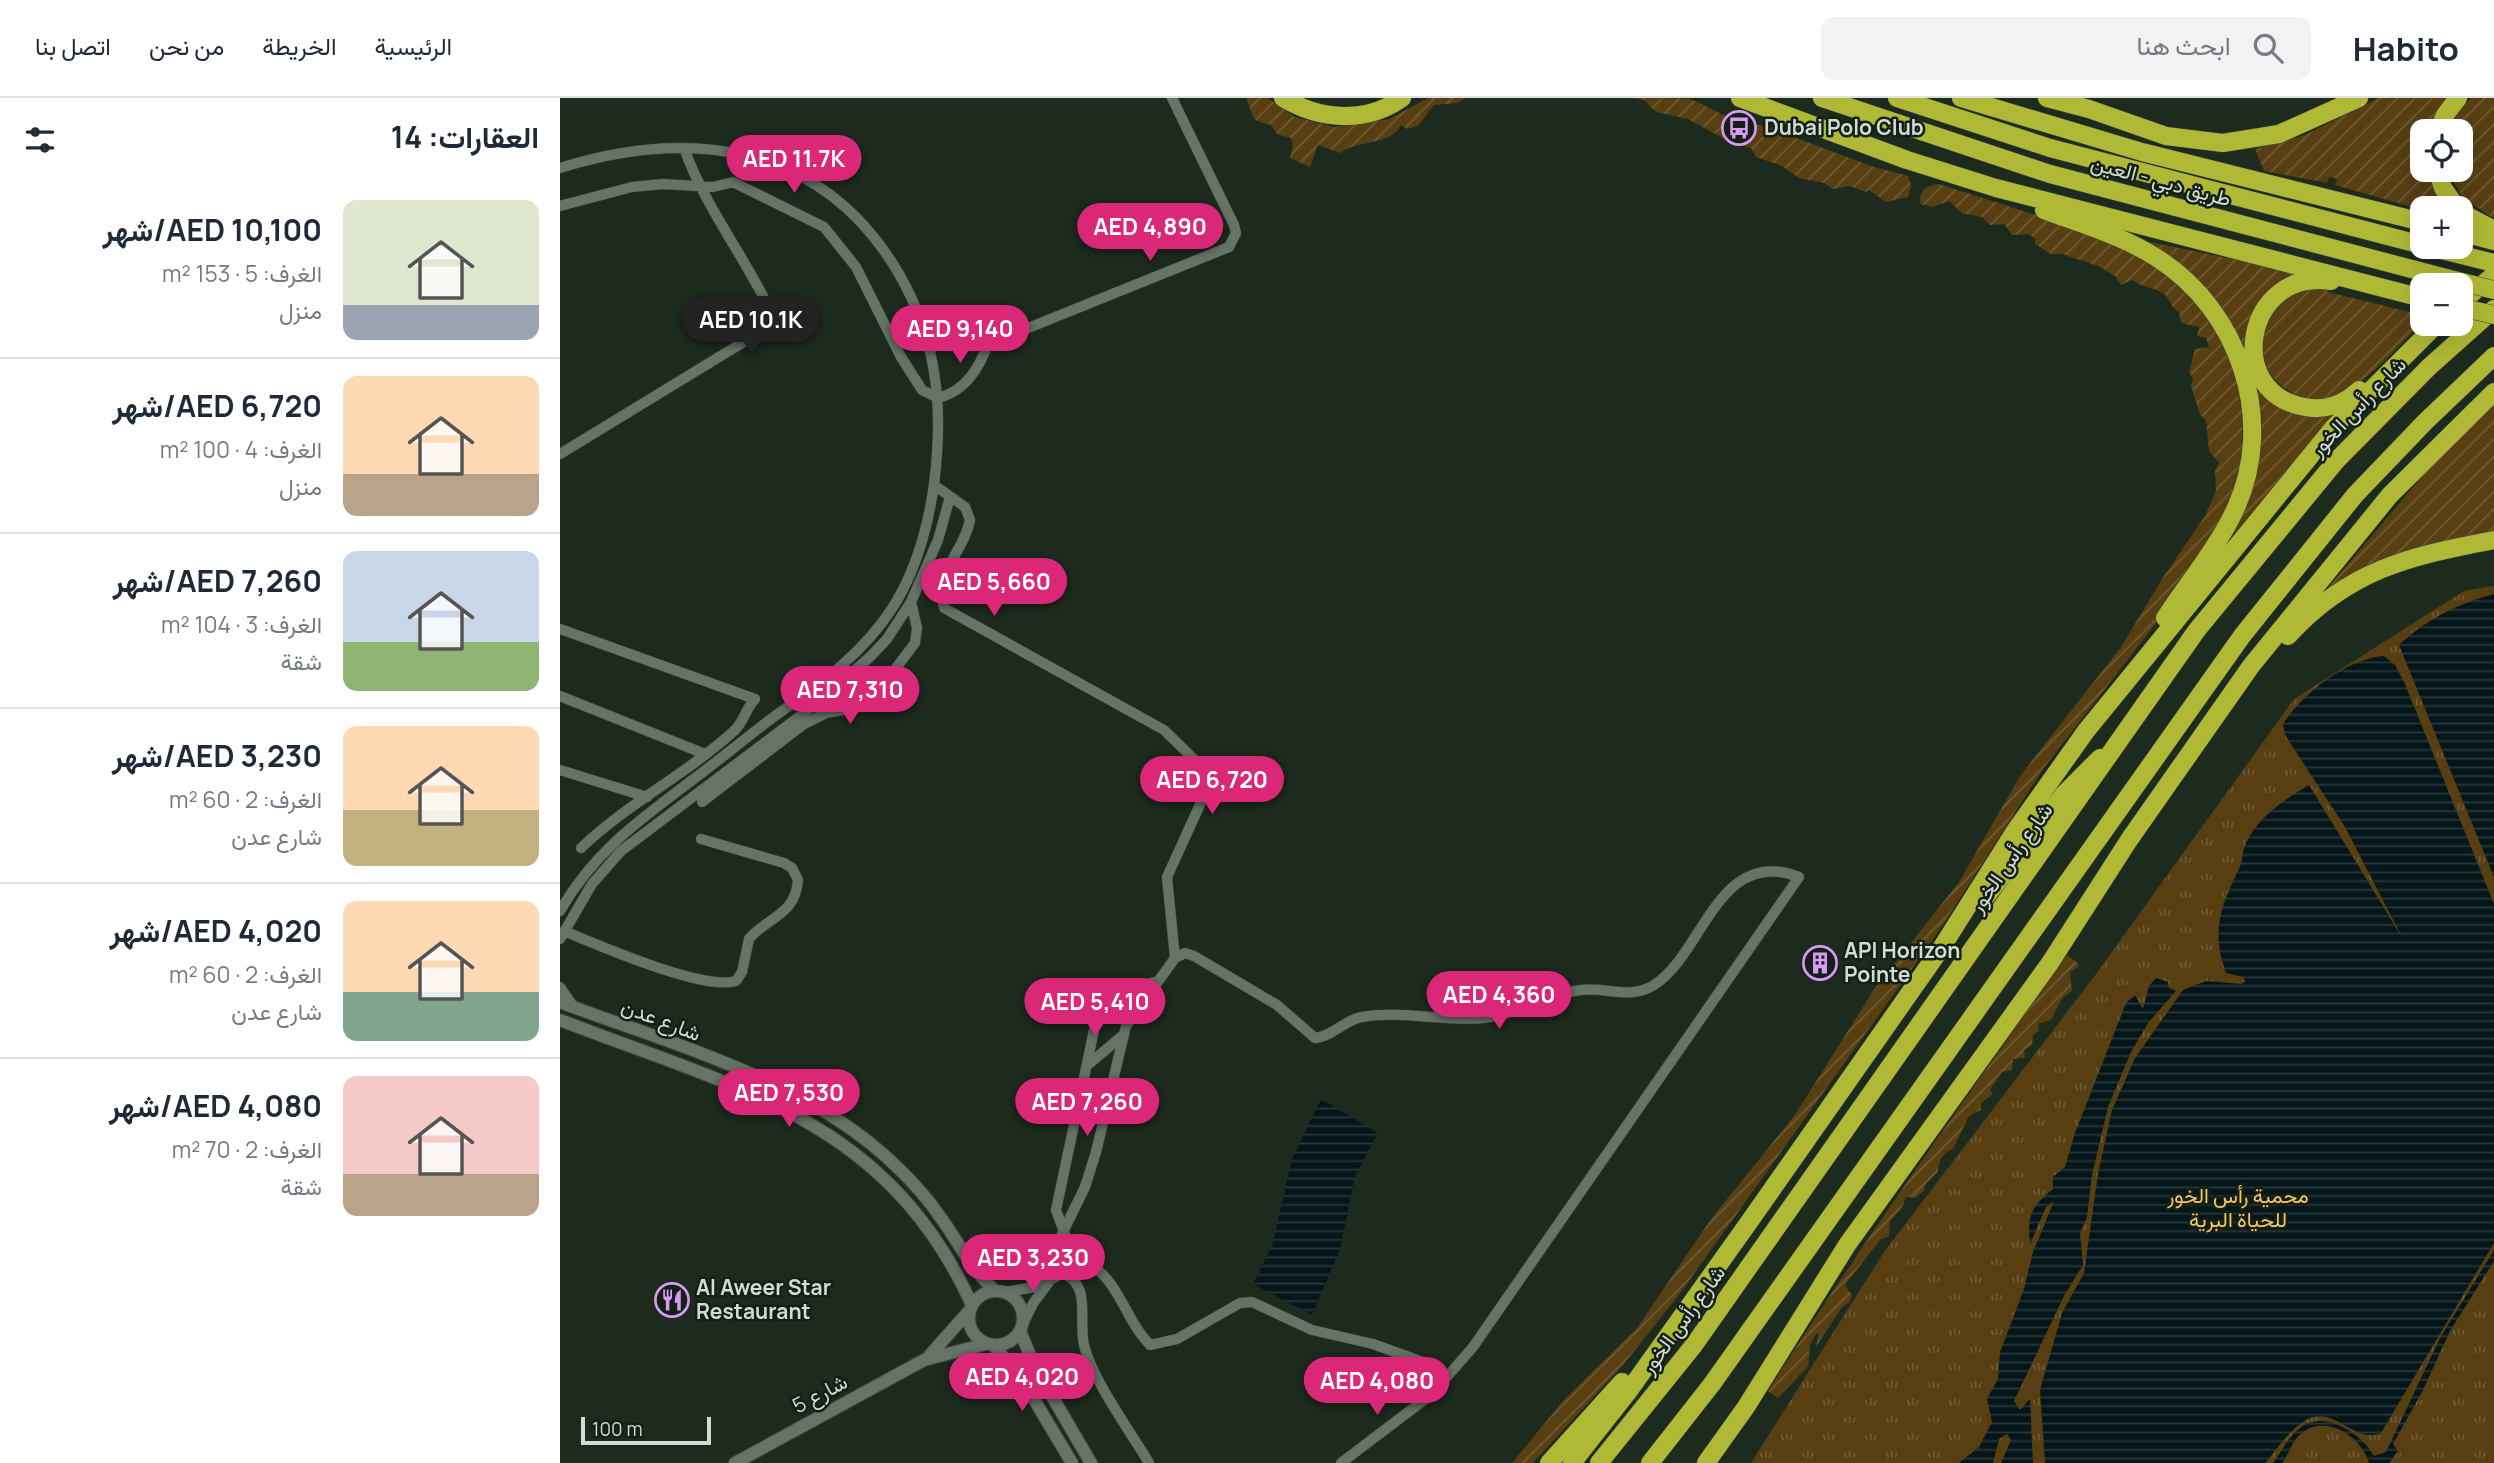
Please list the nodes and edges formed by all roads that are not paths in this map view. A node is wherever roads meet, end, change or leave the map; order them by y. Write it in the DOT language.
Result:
graph roads {
  1 [pos="1172,98"];
  2 [pos="1283,98"];
  3 [pos="1402,98"];
  4 [pos="1740,98"];
  5 [pos="1822,98"];
  6 [pos="1897,98"];
  7 [pos="1961,98"];
  8 [pos="1998,98"];
  9 [pos="2047,98"];
  10 [pos="2073,98"];
  11 [pos="2359,98"];
  12 [pos="2458,98"];
  13 [pos="2089,109"];
  14 [pos="2445,119"];
  15 [pos="684,148"];
  16 [pos="2165,156"];
  17 [pos="560,168"];
  18 [pos="698,186"];
  19 [pos="1996,188"];
  20 [pos="560,206"];
  21 [pos="2410,219"];
  22 [pos="2473,222"];
  23 [pos="2473,234"];
  24 [pos="2492,237"];
  25 [pos="2410,242"];
  26 [pos="2473,258"];
  27 [pos="2494,263"];
  28 [pos="2494,275"];
  29 [pos="2370,283"];
  30 [pos="2494,290"];
  31 [pos="2410,294"];
  32 [pos="2473,294"];
  33 [pos="2473,309"];
  34 [pos="2494,309"];
  35 [pos="2494,315"];
  36 [pos="944,324"];
  37 [pos="2425,336"];
  38 [pos="989,341"];
  39 [pos="2420,341"];
  40 [pos="2494,356"];
  41 [pos="2494,392"];
  42 [pos="938,398"];
  43 [pos="560,454"];
  44 [pos="934,485"];
  45 [pos="950,497"];
  46 [pos="2494,540"];
  47 [pos="911,602"];
  48 [pos="560,629"];
  49 [pos="2142,664"];
  50 [pos="560,696"];
  51 [pos="740,724"];
  52 [pos="748,736"];
  53 [pos="756,748"];
  54 [pos="2112,751"];
  55 [pos="705,754"];
  56 [pos="560,769"];
  57 [pos="647,797"];
  58 [pos="702,802"];
  59 [pos="701,839"];
  60 [pos="2129,841"];
  61 [pos="581,848"];
  62 [pos="560,911"];
  63 [pos="562,935"];
  64 [pos="1942,947"];
  65 [pos="1175,958"];
  66 [pos="1154,982"];
  67 [pos="560,987"];
  68 [pos="560,1002"];
  69 [pos="573,1007"];
  70 [pos="560,1020"];
  71 [pos="1122,1036"];
  72 [pos="1089,1064"];
  73 [pos="1062,1234"];
  74 [pos="1077,1267"];
  75 [pos="1063,1273"];
  76 [pos="1050,1282"];
  77 [pos="1000,1291"];
  78 [pos="1690,1306"];
  79 [pos="971,1308"];
  80 [pos="1022,1328"];
  81 [pos="990,1345"];
  82 [pos="924,1360"];
  83 [pos="1439,1368"];
  84 [pos="735,1463"];
  85 [pos="1072,1463"];
  86 [pos="1091,1463"];
  87 [pos="1149,1463"];
  88 [pos="1341,1463"];
  89 [pos="1549,1463"];
  90 [pos="1572,1463"];
  91 [pos="1600,1463"];
  92 [pos="1650,1463"];
  93 [pos="1706,1463"];
  1 -- 38 [label="street"];
  2 -- 3 [label="highway"];
  4 -- 19 [label="highway"];
  5 -- 30 [label="highway, طريق دبي - العين, bridge"];
  6 -- 25 [label="highway, طريق دبي - العين"];
  7 -- 16 [label="highway"];
  8 -- 16 [label="highway"];
  9 -- 13 [label="highway"];
  10 -- 13 [label="highway"];
  11 -- 13 [label="highway"];
  12 -- 14 [label="highway"];
  15 -- 17 [label="street"];
  15 -- 18 [label="street"];
  15 -- 42 [label="street"];
  16 -- 21 [label="highway"];
  18 -- 20 [label="street"];
  18 -- 42 [label="street"];
  18 -- 43 [label="street"];
  19 -- 29 [label="highway"];
  19 -- 49 [label="highway"];
  22 -- 24 [label="highway"];
  23 -- 24 [label="highway"];
  26 -- 27 [label="highway"];
  28 -- 32 [label="highway"];
  29 -- 31 [label="highway"];
  29 -- 39 [label="highway"];
  33 -- 35 [label="highway, bridge"];
  34 -- 54 [label="highway, شارع رأس الخور"];
  36 -- 38 [label="street"];
  37 -- 39 [label="highway"];
  38 -- 42 [label="street"];
  39 -- 49 [label="highway"];
  40 -- 92 [label="highway"];
  41 -- 60 [label="highway"];
  42 -- 44 [label="street"];
  44 -- 45 [label="street"];
  44 -- 52 [label="street"];
  45 -- 47 [label="street"];
  45 -- 65 [label="street"];
  46 -- 60 [label="highway"];
  47 -- 53 [label="street"];
  47 -- 58 [label="street"];
  48 -- 51 [label="street"];
  49 -- 64 [label="highway"];
  50 -- 55 [label="street"];
  51 -- 52 [label="street"];
  51 -- 55 [label="street"];
  52 -- 53 [label="street"];
  52 -- 62 [label="street"];
  53 -- 63 [label="street"];
  54 -- 64 [label="highway"];
  54 -- 91 [label="highway, شارع رأس الخور"];
  55 -- 57 [label="street"];
  56 -- 57 [label="street"];
  57 -- 61 [label="street"];
  59 -- 63 [label="street"];
  60 -- 93 [label="highway"];
  64 -- 78 [label="highway"];
  65 -- 66 [label="street"];
  65 -- 88 [label="street"];
  66 -- 71 [label="street"];
  66 -- 72 [label="street"];
  67 -- 69 [label="street"];
  68 -- 69 [label="street, شارع عدن"];
  69 -- 77 [label="street, شارع عدن"];
  70 -- 79 [label="street, شارع عدن"];
  71 -- 72 [label="street"];
  71 -- 73 [label="street"];
  72 -- 73 [label="street"];
  73 -- 74 [label="street"];
  74 -- 75 [label="street"];
  74 -- 83 [label="street"];
  75 -- 76 [label="street"];
  75 -- 87 [label="street"];
  76 -- 77 [label="street"];
  76 -- 80 [label="street"];
  77 -- 79 [label="street"];
  77 -- 80 [label="street"];
  78 -- 89 [label="highway"];
  78 -- 90 [label="highway"];
  79 -- 81 [label="street"];
  79 -- 82 [label="street, شارع 5"];
  80 -- 81 [label="street"];
  80 -- 86 [label="street"];
  81 -- 82 [label="street, شارع 5"];
  81 -- 85 [label="street"];
  82 -- 84 [label="street, شارع 5"];
}
